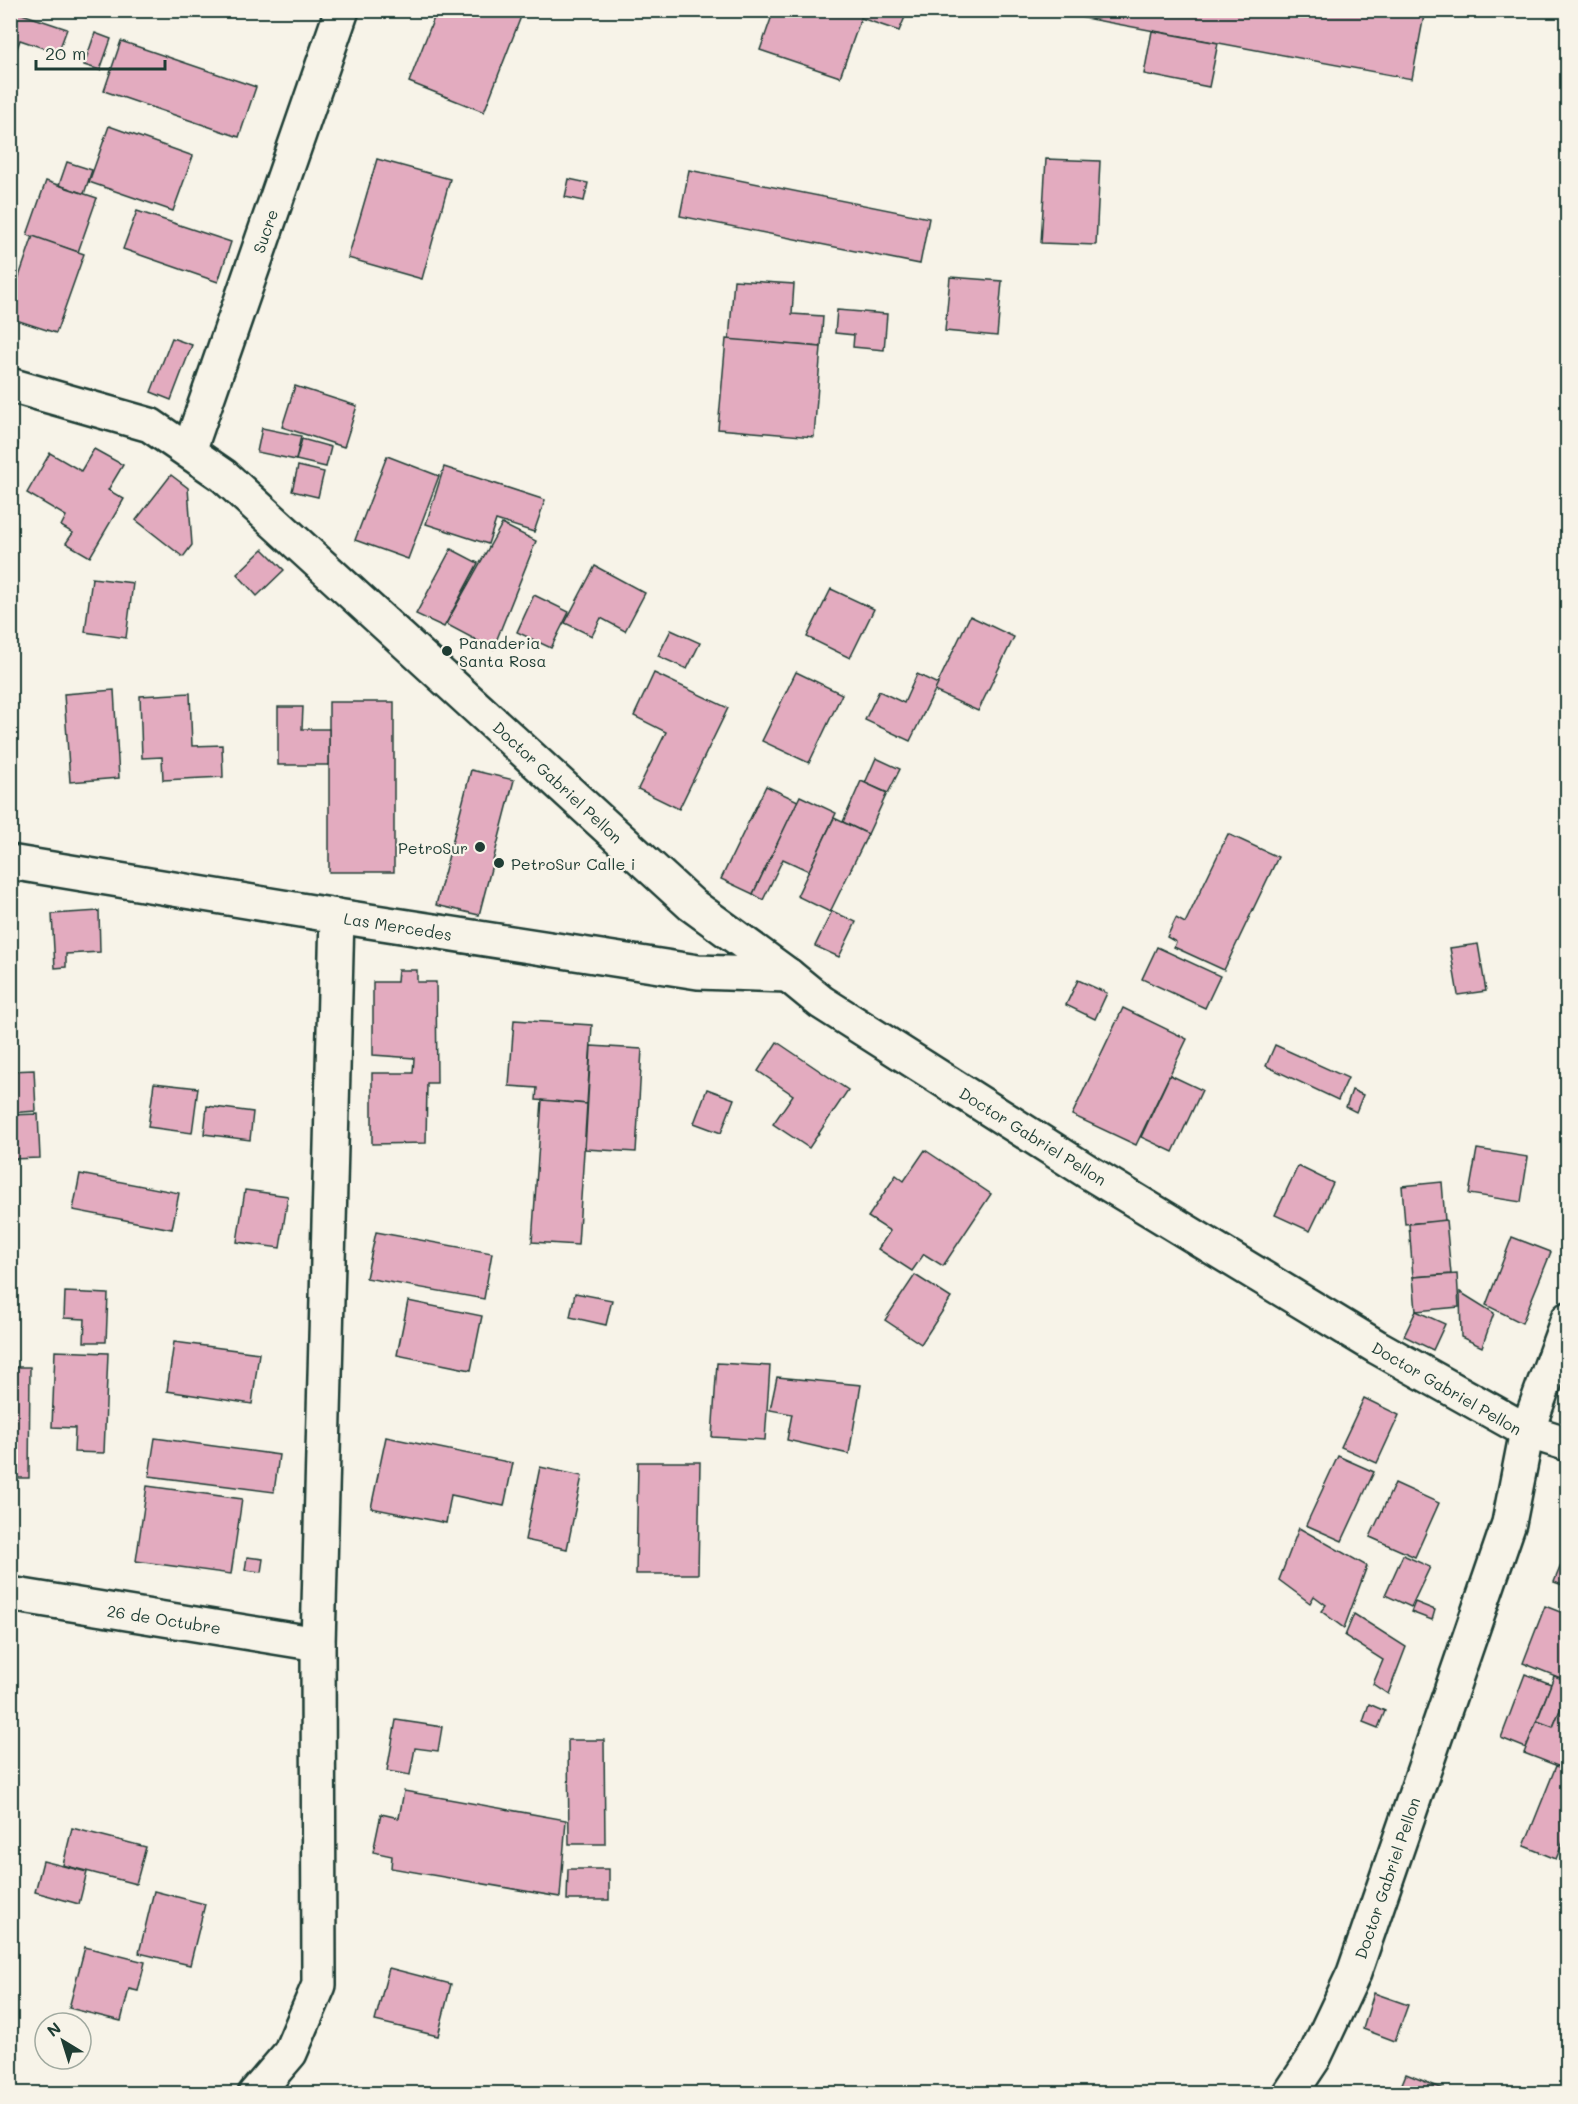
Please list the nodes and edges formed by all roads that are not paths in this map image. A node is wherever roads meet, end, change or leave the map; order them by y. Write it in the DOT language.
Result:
graph roads {
  1 [pos="342,10"];
  2 [pos="10,385"];
  3 [pos="189,451"];
  4 [pos="10,862"];
  5 [pos="337,916"];
  6 [pos="788,975"];
  7 [pos="1568,1319"];
  8 [pos="1527,1431"];
  9 [pos="1568,1444"];
  10 [pos="10,1594"];
  11 [pos="318,1644"];
  12 [pos="255,2094"];
  13 [pos="1290,2094"];
  1 -- 3 [label="street, Sucre"];
  2 -- 3 [label="street, Doctor Gabriel Pellon"];
  3 -- 6 [label="street, Doctor Gabriel Pellon"];
  4 -- 5 [label="street, Las Mercedes"];
  5 -- 6 [label="street, Las Mercedes"];
  5 -- 11 [label="street"];
  6 -- 8 [label="street, Doctor Gabriel Pellon"];
  7 -- 8 [label="street"];
  8 -- 9 [label="street"];
  8 -- 13 [label="street, Doctor Gabriel Pellon"];
  10 -- 11 [label="street, 26 de Octubre"];
  11 -- 12 [label="street"];
}
